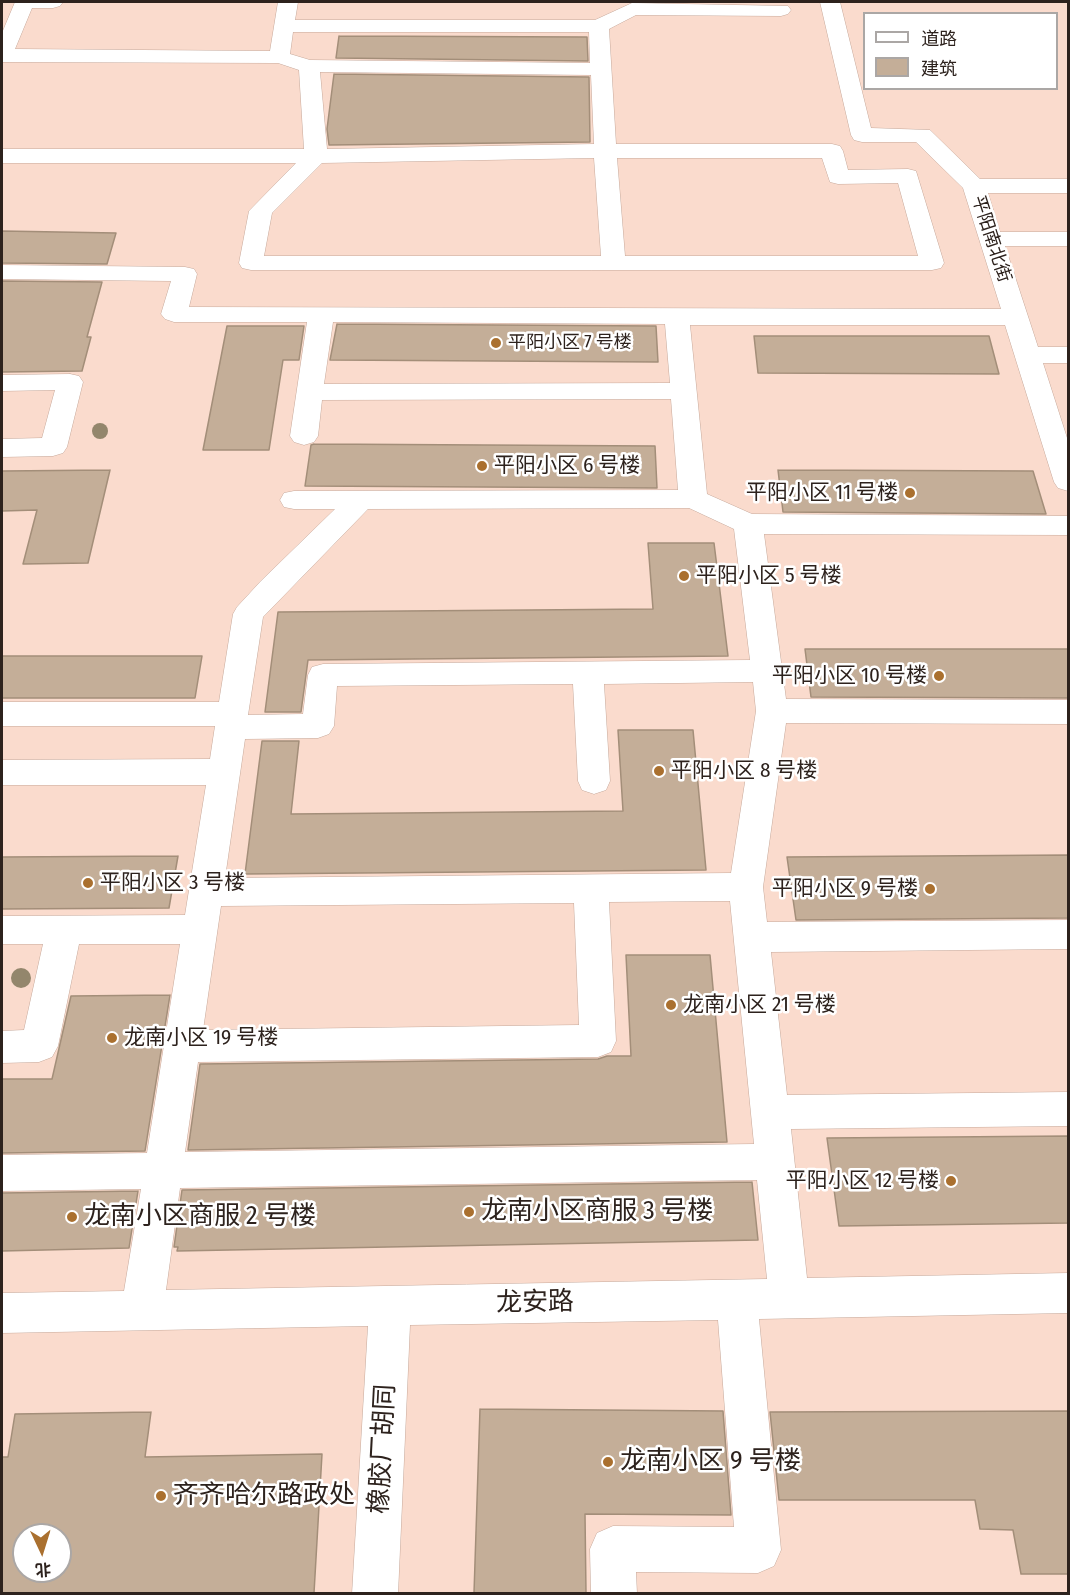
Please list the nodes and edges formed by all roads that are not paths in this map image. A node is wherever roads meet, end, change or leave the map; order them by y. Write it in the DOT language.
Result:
graph roads {
  1 [pos="53,2"];
  2 [pos="288,2"];
  3 [pos="830,2"];
  4 [pos="781,10"];
  5 [pos="284,26"];
  6 [pos="599,26"];
  7 [pos="2,55"];
  8 [pos="279,57"];
  9 [pos="309,66"];
  10 [pos="602,69"];
  11 [pos="858,88"];
  12 [pos="606,151"];
  13 [pos="2,156"];
  14 [pos="315,156"];
  15 [pos="974,186"];
  16 [pos="1068,186"];
  17 [pos="991,239"];
  18 [pos="1068,239"];
  19 [pos="614,263"];
  20 [pos="2,272"];
  21 [pos="321,315"];
  22 [pos="677,317"];
  23 [pos="1016,317"];
  24 [pos="1028,355"];
  25 [pos="1068,355"];
  26 [pos="2,383"];
  27 [pos="310,392"];
  28 [pos="683,392"];
  29 [pos="304,436"];
  30 [pos="1063,444"];
  31 [pos="2,448"];
  32 [pos="1068,482"];
  33 [pos="693,499"];
  34 [pos="294,500"];
  35 [pos="361,500"];
  36 [pos="748,524"];
  37 [pos="1068,525"];
  38 [pos="766,671"];
  39 [pos="588,672"];
  40 [pos="772,711"];
  41 [pos="1068,712"];
  42 [pos="2,714"];
  43 [pos="232,720"];
  44 [pos="224,771"];
  45 [pos="2,772"];
  46 [pos="594,782"];
  47 [pos="747,887"];
  48 [pos="591,888"];
  49 [pos="206,892"];
  50 [pos="200,929"];
  51 [pos="2,930"];
  52 [pos="64,930"];
  53 [pos="1068,935"];
  54 [pos="752,937"];
  55 [pos="182,1046"];
  56 [pos="2,1047"];
  57 [pos="1068,1109"];
  58 [pos="770,1112"];
  59 [pos="775,1162"];
  60 [pos="163,1170"];
  61 [pos="2,1173"];
  62 [pos="1068,1293"];
  63 [pos="789,1298"];
  64 [pos="737,1299"];
  65 [pos="390,1305"];
  66 [pos="142,1310"];
  67 [pos="2,1313"];
  68 [pos="375,1593"];
  69 [pos="614,1593"];
  1 -- 7 [label="street"];
  2 -- 5 [label="street"];
  3 -- 11 [label="street, 平阳南北街"];
  4 -- 6 [label="street"];
  5 -- 6 [label="street"];
  5 -- 8 [label="street"];
  6 -- 10 [label="street"];
  7 -- 8 [label="street"];
  8 -- 9 [label="street"];
  9 -- 10 [label="street"];
  9 -- 14 [label="street"];
  10 -- 12 [label="street"];
  11 -- 15 [label="street, 平阳南北街"];
  12 -- 14 [label="street"];
  12 -- 19 [label="street"];
  12 -- 19 [label="street"];
  13 -- 14 [label="street"];
  14 -- 19 [label="street"];
  15 -- 16 [label="street"];
  15 -- 17 [label="street, 平阳南北街"];
  17 -- 18 [label="street"];
  17 -- 23 [label="street, 平阳南北街"];
  20 -- 21 [label="street"];
  21 -- 22 [label="street"];
  21 -- 27 [label="street"];
  22 -- 23 [label="street"];
  22 -- 28 [label="street"];
  23 -- 24 [label="street, 平阳南北街"];
  24 -- 25 [label="street"];
  24 -- 30 [label="street, 平阳南北街"];
  26 -- 31 [label="street"];
  27 -- 28 [label="street"];
  27 -- 29 [label="street"];
  28 -- 33 [label="street"];
  30 -- 32 [label="street, 平阳南北街"];
  33 -- 35 [label="street"];
  33 -- 36 [label="street"];
  34 -- 35 [label="street"];
  35 -- 43 [label="street"];
  36 -- 37 [label="street"];
  36 -- 38 [label="street"];
  38 -- 39 [label="street"];
  38 -- 40 [label="street"];
  39 -- 43 [label="street"];
  39 -- 46 [label="street"];
  40 -- 41 [label="street"];
  40 -- 47 [label="street"];
  42 -- 43 [label="street"];
  43 -- 44 [label="street"];
  44 -- 45 [label="street"];
  44 -- 49 [label="street"];
  47 -- 48 [label="street"];
  47 -- 54 [label="street"];
  48 -- 49 [label="street"];
  48 -- 55 [label="street"];
  49 -- 50 [label="street"];
  50 -- 52 [label="street"];
  50 -- 55 [label="street"];
  51 -- 52 [label="street"];
  52 -- 56 [label="street"];
  53 -- 54 [label="street"];
  54 -- 58 [label="street"];
  55 -- 60 [label="street"];
  57 -- 58 [label="street"];
  58 -- 59 [label="street"];
  59 -- 60 [label="street"];
  59 -- 63 [label="street"];
  60 -- 61 [label="street"];
  60 -- 66 [label="street"];
  62 -- 63 [label="street, 龙安路"];
  63 -- 64 [label="street, 龙安路"];
  64 -- 65 [label="street, 龙安路"];
  64 -- 69 [label="street"];
  65 -- 66 [label="street, 龙安路"];
  65 -- 68 [label="street, 橡胶厂胡同"];
  66 -- 67 [label="street, 龙安路"];
}
